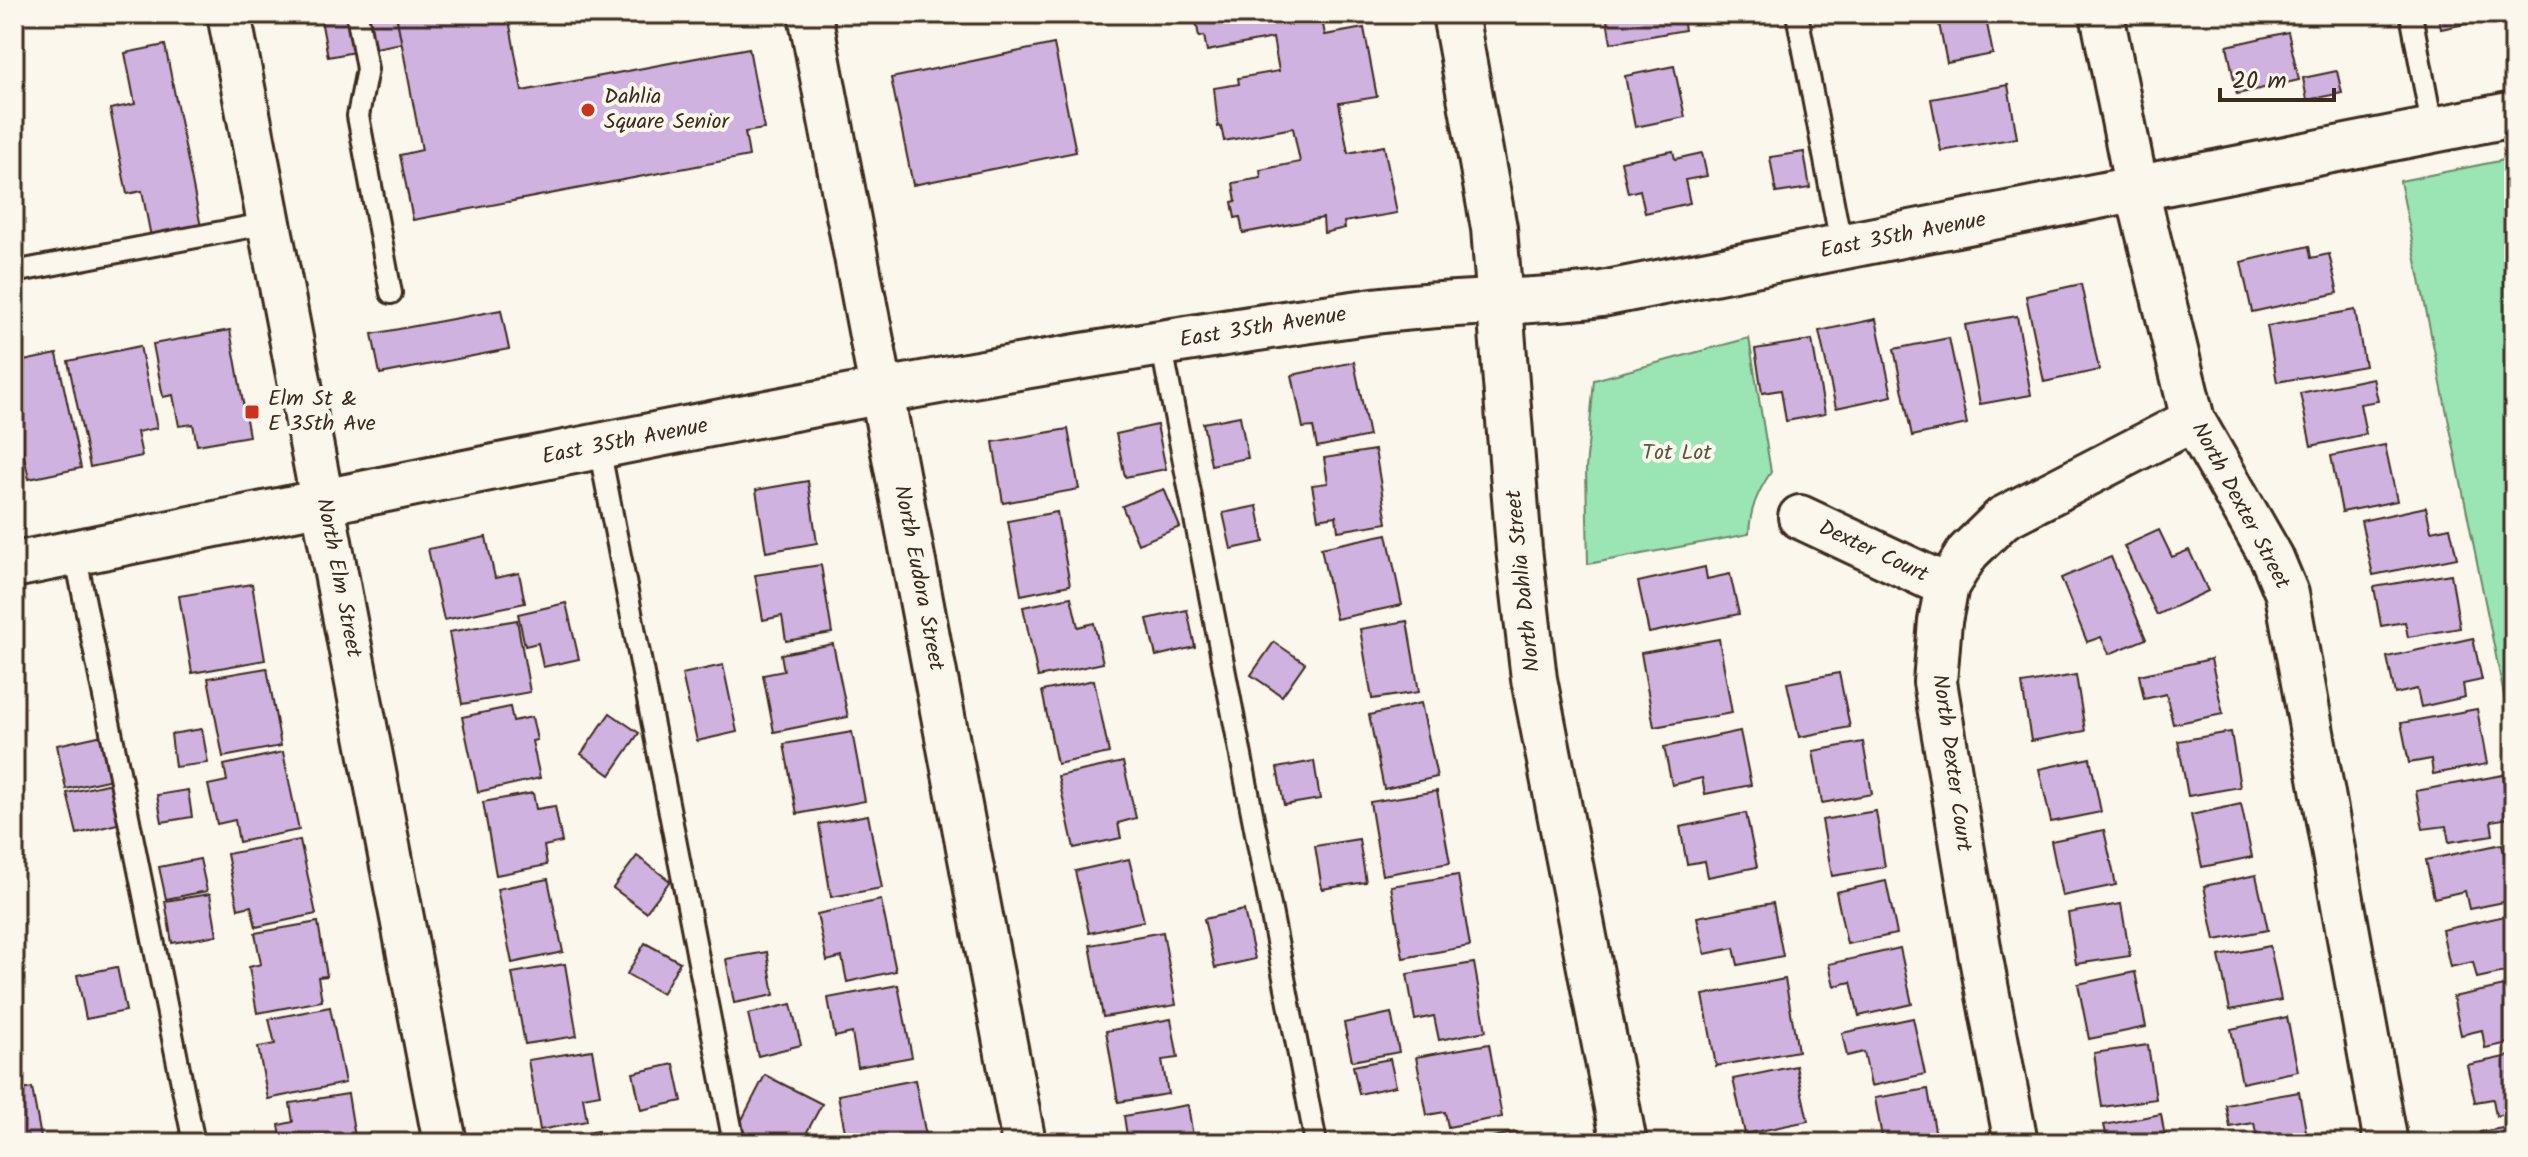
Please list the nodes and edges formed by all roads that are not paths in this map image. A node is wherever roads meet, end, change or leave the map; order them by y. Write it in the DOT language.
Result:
graph roads {
  1 [pos="229,14"];
  2 [pos="357,14"];
  3 [pos="810,14"];
  4 [pos="1455,14"];
  5 [pos="1797,14"];
  6 [pos="2102,14"];
  7 [pos="2411,14"];
  8 [pos="2514,114"];
  9 [pos="2433,131"];
  10 [pos="2137,190"];
  11 [pos="269,223"];
  12 [pos="1842,249"];
  13 [pos="14,272"];
  14 [pos="391,293"];
  15 [pos="1499,301"];
  16 [pos="1161,343"];
  17 [pos="883,391"];
  18 [pos="2193,420"];
  19 [pos="599,447"];
  20 [pos="323,503"];
  21 [pos="1800,517"];
  22 [pos="75,553"];
  23 [pos="14,565"];
  24 [pos="1947,586"];
  25 [pos="194,1143"];
  26 [pos="445,1143"];
  27 [pos="734,1143"];
  28 [pos="1024,1143"];
  29 [pos="1316,1143"];
  30 [pos="1624,1143"];
  31 [pos="2016,1143"];
  32 [pos="2386,1143"];
  1 -- 11 [label="street, North Elm Street"];
  2 -- 14 [label="lane"];
  3 -- 17 [label="street, North Eudora Street"];
  4 -- 15 [label="street, North Dahlia Street"];
  5 -- 12 [label="lane"];
  6 -- 10 [label="street, North Dexter Street"];
  7 -- 9 [label="lane"];
  8 -- 9 [label="street, East 35th Avenue"];
  9 -- 10 [label="street, East 35th Avenue"];
  10 -- 12 [label="street, East 35th Avenue"];
  10 -- 18 [label="street, North Dexter Street"];
  11 -- 13 [label="lane"];
  11 -- 20 [label="street, North Elm Street"];
  12 -- 15 [label="street, East 35th Avenue"];
  15 -- 16 [label="street, East 35th Avenue"];
  15 -- 30 [label="street, North Dahlia Street"];
  16 -- 17 [label="street, East 35th Avenue"];
  16 -- 29 [label="lane"];
  17 -- 19 [label="street, East 35th Avenue"];
  17 -- 28 [label="street, North Eudora Street"];
  18 -- 24 [label="street, North Dexter Court"];
  18 -- 32 [label="street, North Dexter Street"];
  19 -- 20 [label="street, East 35th Avenue"];
  19 -- 27 [label="lane"];
  20 -- 22 [label="street, East 35th Avenue"];
  20 -- 26 [label="street, North Elm Street"];
  21 -- 24 [label="street, Dexter Court"];
  22 -- 23 [label="street, East 35th Avenue"];
  22 -- 25 [label="lane"];
  24 -- 31 [label="street, North Dexter Court"];
}
